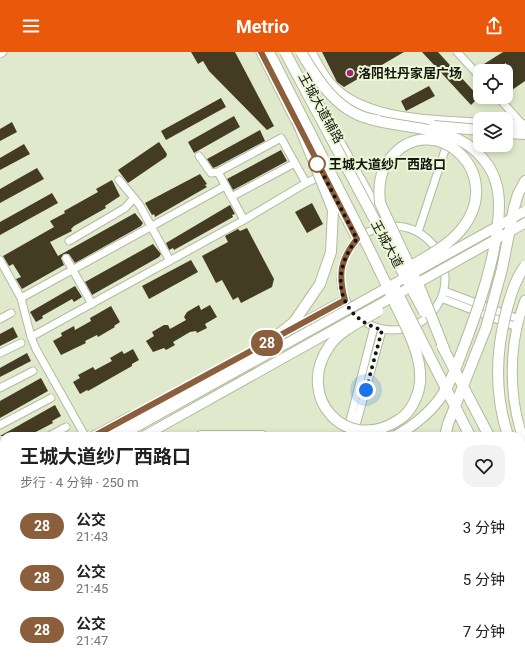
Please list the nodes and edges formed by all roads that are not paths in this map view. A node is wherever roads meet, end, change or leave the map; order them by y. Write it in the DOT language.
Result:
graph roads {
  1 [pos="3,52"];
  2 [pos="261,52"];
  3 [pos="268,52"];
  4 [pos="285,52"];
  5 [pos="290,52"];
  6 [pos="301,52"];
  7 [pos="311,52"];
  8 [pos="457,52"];
  9 [pos="0,54"];
  10 [pos="473,70"];
  11 [pos="504,104"];
  12 [pos="370,119"];
  13 [pos="455,121"];
  14 [pos="473,122"];
  15 [pos="513,126"];
  16 [pos="524,128"];
  17 [pos="473,129"];
  18 [pos="513,131"];
  19 [pos="199,156"];
  20 [pos="295,163"];
  21 [pos="218,172"];
  22 [pos="323,175"];
  23 [pos="119,180"];
  24 [pos="525,181"];
  25 [pos="306,183"];
  26 [pos="225,186"];
  27 [pos="231,197"];
  28 [pos="133,199"];
  29 [pos="525,211"];
  30 [pos="244,220"];
  31 [pos="525,223"];
  32 [pos="386,226"];
  33 [pos="151,227"];
  34 [pos="418,232"];
  35 [pos="357,239"];
  36 [pos="69,241"];
  37 [pos="479,249"];
  38 [pos="66,258"];
  39 [pos="0,260"];
  40 [pos="170,261"];
  41 [pos="411,266"];
  42 [pos="525,266"];
  43 [pos="73,270"];
  44 [pos="444,291"];
  45 [pos="21,298"];
  46 [pos="441,298"];
  47 [pos="345,300"];
  48 [pos="525,300"];
  49 [pos="92,304"];
  50 [pos="378,311"];
  51 [pos="11,313"];
  52 [pos="0,319"];
  53 [pos="518,323"];
  54 [pos="374,327"];
  55 [pos="382,330"];
  56 [pos="32,337"];
  57 [pos="21,343"];
  58 [pos="283,345"];
  59 [pos="445,351"];
  60 [pos="0,354"];
  61 [pos="33,371"];
  62 [pos="0,388"];
  63 [pos="50,398"];
  64 [pos="0,425"];
  65 [pos="66,427"];
  66 [pos="57,432"];
  67 [pos="83,432"];
  68 [pos="101,432"];
  69 [pos="115,432"];
  70 [pos="127,432"];
  71 [pos="151,432"];
  72 [pos="347,432"];
  73 [pos="354,432"];
  74 [pos="404,432"];
  75 [pos="447,432"];
  76 [pos="468,432"];
  77 [pos="487,432"];
  78 [pos="507,432"];
  79 [pos="522,432"];
  1 -- 9 [label="street"];
  2 -- 22 [label="main road, 王城大道辅路"];
  3 -- 50 [label="highway, bridge"];
  3 -- 69 [label="highway, bridge"];
  3 -- 76 [label="highway, 王城大道, bridge"];
  4 -- 59 [label="highway, 王城大道, bridge"];
  5 -- 32 [label="main road, 王城大道辅路"];
  6 -- 12 [label="highway, bridge"];
  7 -- 13 [label="main road, 王城大道辅路"];
  8 -- 10 [label="street"];
  11 -- 16 [label="street"];
  12 -- 17 [label="highway, bridge"];
  12 -- 74 [label="highway, bridge"];
  13 -- 14 [label="main road, 王城大道辅路"];
  13 -- 34 [label="street"];
  15 -- 16 [label="main road"];
  16 -- 18 [label="highway"];
  19 -- 21 [label="street"];
  20 -- 21 [label="street"];
  20 -- 25 [label="street"];
  20 -- 27 [label="street"];
  21 -- 26 [label="street"];
  22 -- 25 [label="street"];
  22 -- 35 [label="main road, 王城大道辅路"];
  23 -- 28 [label="street"];
  24 -- 75 [label="highway, bridge"];
  25 -- 30 [label="street"];
  26 -- 27 [label="street"];
  26 -- 33 [label="street"];
  27 -- 30 [label="street"];
  28 -- 33 [label="street"];
  28 -- 36 [label="street"];
  29 -- 58 [label="main road, bridge"];
  30 -- 40 [label="street"];
  31 -- 37 [label="main road, bridge"];
  32 -- 34 [label="street"];
  32 -- 35 [label="street"];
  33 -- 40 [label="street"];
  33 -- 43 [label="street"];
  34 -- 44 [label="street"];
  35 -- 47 [label="street"];
  37 -- 50 [label="main road, bridge"];
  37 -- 71 [label="main road, bridge"];
  38 -- 43 [label="street"];
  39 -- 45 [label="street"];
  40 -- 49 [label="street"];
  41 -- 58 [label="main road, bridge"];
  41 -- 59 [label="highway, bridge"];
  42 -- 78 [label="highway, bridge"];
  43 -- 45 [label="street"];
  43 -- 49 [label="street"];
  44 -- 46 [label="street"];
  44 -- 53 [label="street"];
  45 -- 56 [label="street"];
  46 -- 53 [label="street"];
  46 -- 55 [label="street"];
  47 -- 54 [label="street"];
  47 -- 68 [label="main road"];
  48 -- 53 [label="main road"];
  49 -- 56 [label="street"];
  51 -- 52 [label="street"];
  53 -- 79 [label="main road"];
  54 -- 55 [label="street"];
  54 -- 72 [label="street"];
  55 -- 73 [label="street"];
  56 -- 67 [label="street"];
  57 -- 60 [label="street"];
  58 -- 70 [label="main road, bridge"];
  59 -- 77 [label="highway, 王城大道, bridge"];
  61 -- 62 [label="street"];
  63 -- 64 [label="street"];
  65 -- 66 [label="street"];
}
